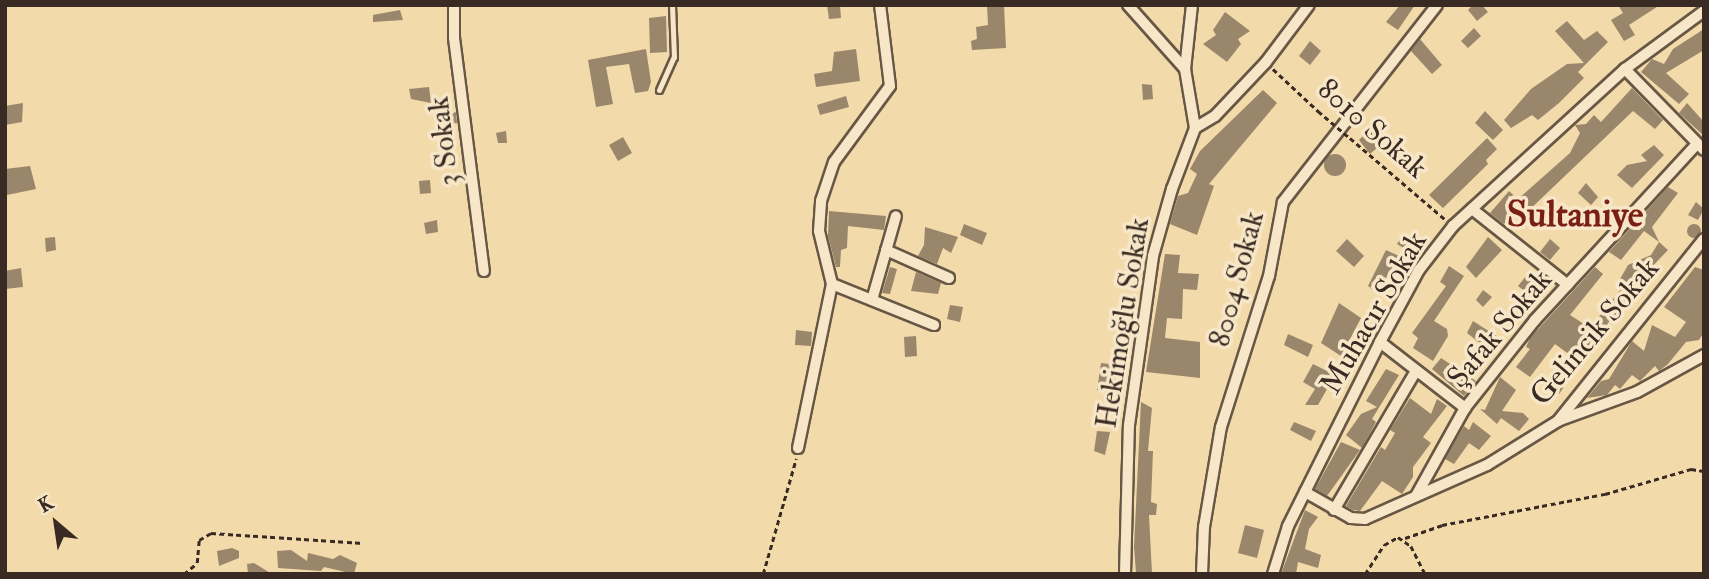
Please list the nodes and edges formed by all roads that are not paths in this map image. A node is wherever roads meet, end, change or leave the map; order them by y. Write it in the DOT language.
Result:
graph roads {
  1 [pos="454,5"];
  2 [pos="672,5"];
  3 [pos="880,5"];
  4 [pos="1128,5"];
  5 [pos="1192,5"];
  6 [pos="1309,5"];
  7 [pos="1437,5"];
  8 [pos="1704,11"];
  9 [pos="1185,69"];
  10 [pos="1625,69"];
  11 [pos="659,90"];
  12 [pos="1195,128"];
  13 [pos="1701,147"];
  14 [pos="1472,209"];
  15 [pos="896,216"];
  16 [pos="1704,239"];
  17 [pos="886,250"];
  18 [pos="484,271"];
  19 [pos="949,278"];
  20 [pos="832,284"];
  21 [pos="1568,285"];
  22 [pos="872,300"];
  23 [pos="934,325"];
  24 [pos="1380,342"];
  25 [pos="1704,355"];
  26 [pos="1416,371"];
  27 [pos="1465,408"];
  28 [pos="1558,421"];
  29 [pos="798,449"];
  30 [pos="1305,492"];
  31 [pos="1416,496"];
  32 [pos="1334,510"];
  33 [pos="1125,574"];
  34 [pos="1202,574"];
  35 [pos="1273,574"];
  1 -- 18 [label="street, 3 Sokak"];
  2 -- 11 [label="lane"];
  3 -- 20 [label="street"];
  4 -- 9 [label="street"];
  5 -- 9 [label="street"];
  6 -- 12 [label="street"];
  7 -- 34 [label="street, 8004 Sokak"];
  8 -- 10 [label="street, Muhacır Sokak"];
  9 -- 12 [label="street"];
  10 -- 13 [label="street"];
  10 -- 14 [label="street, Muhacır Sokak"];
  12 -- 33 [label="street, Hekimoğlu Sokak"];
  13 -- 21 [label="street, Şafak Sokak"];
  14 -- 21 [label="street"];
  14 -- 24 [label="street, Muhacır Sokak"];
  15 -- 17 [label="street"];
  16 -- 28 [label="street, Gelincik Sokak"];
  17 -- 19 [label="street"];
  17 -- 22 [label="street"];
  20 -- 22 [label="street"];
  20 -- 29 [label="street"];
  21 -- 27 [label="street, Şafak Sokak"];
  22 -- 23 [label="street"];
  24 -- 26 [label="street"];
  24 -- 30 [label="street, Muhacır Sokak"];
  25 -- 28 [label="street"];
  26 -- 27 [label="street"];
  26 -- 32 [label="street"];
  27 -- 31 [label="street, Şafak Sokak"];
  28 -- 31 [label="street, Gelincik Sokak"];
  30 -- 32 [label="street"];
  30 -- 35 [label="street, Muhacır Sokak"];
  31 -- 32 [label="street, Gelincik Sokak"];
}
